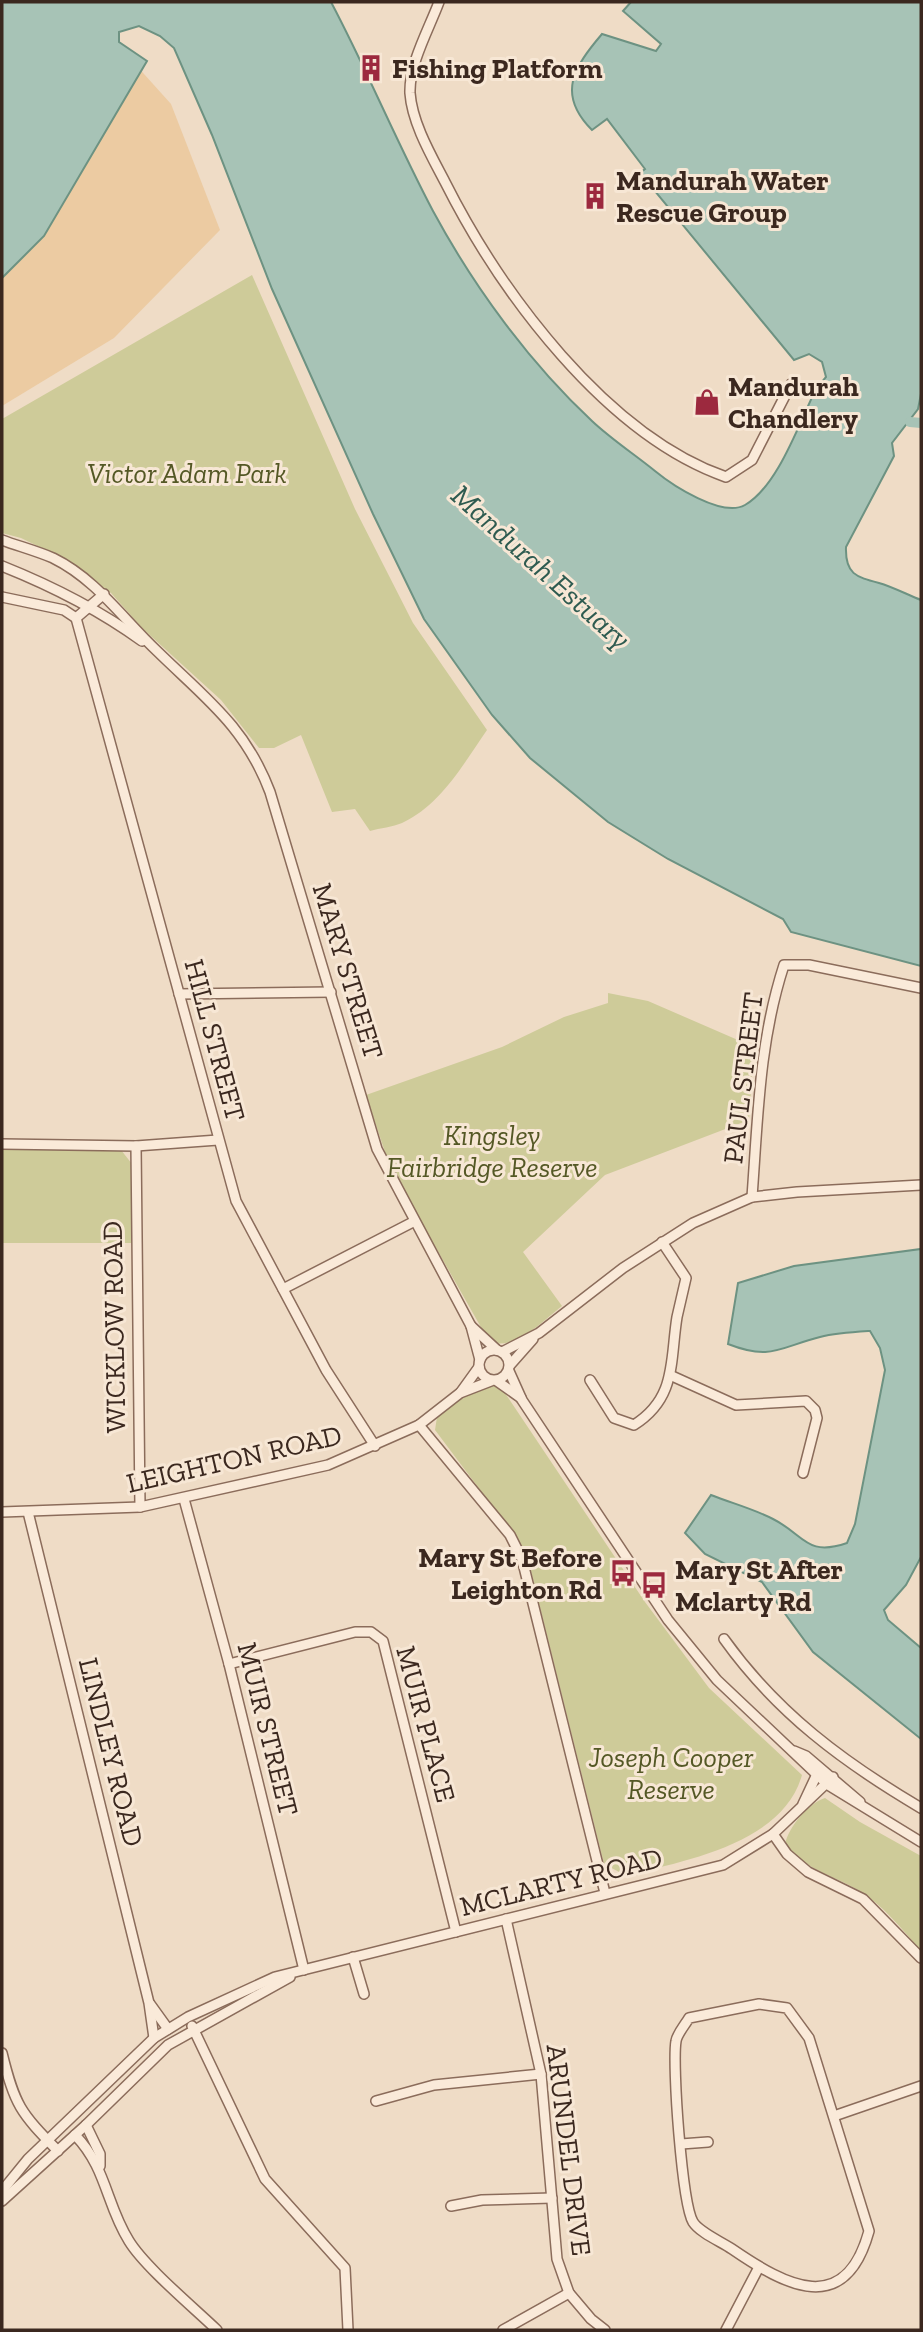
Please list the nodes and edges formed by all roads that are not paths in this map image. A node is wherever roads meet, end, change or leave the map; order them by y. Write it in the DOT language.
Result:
graph roads {
  1 [pos="439,2"];
  2 [pos="791,384"];
  3 [pos="2,540"];
  4 [pos="2,566"];
  5 [pos="104,594"];
  6 [pos="2,597"];
  7 [pos="90,607"];
  8 [pos="76,618"];
  9 [pos="155,650"];
  10 [pos="921,988"];
  11 [pos="331,992"];
  12 [pos="179,994"];
  13 [pos="218,1140"];
  14 [pos="2,1144"];
  15 [pos="136,1146"];
  16 [pos="921,1185"];
  17 [pos="752,1197"];
  18 [pos="413,1222"];
  19 [pos="662,1242"];
  20 [pos="283,1289"];
  21 [pos="471,1326"];
  22 [pos="539,1333"];
  23 [pos="499,1351"];
  24 [pos="479,1364"];
  25 [pos="509,1368"];
  26 [pos="672,1376"];
  27 [pos="590,1380"];
  28 [pos="494,1381"];
  29 [pos="460,1393"];
  30 [pos="522,1400"];
  31 [pos="419,1425"];
  32 [pos="375,1446"];
  33 [pos="803,1473"];
  34 [pos="184,1499"];
  35 [pos="140,1507"];
  36 [pos="2,1512"];
  37 [pos="28,1512"];
  38 [pos="724,1639"];
  39 [pos="229,1664"];
  40 [pos="818,1771"];
  41 [pos="830,1781"];
  42 [pos="803,1804"];
  43 [pos="921,1808"];
  44 [pos="773,1834"];
  45 [pos="921,1842"];
  46 [pos="605,1893"];
  47 [pos="506,1919"];
  48 [pos="456,1932"];
  49 [pos="353,1957"];
  50 [pos="921,1958"];
  51 [pos="304,1970"];
  52 [pos="364,1994"];
  53 [pos="149,2003"];
  54 [pos="188,2017"];
  55 [pos="194,2029"];
  56 [pos="161,2034"];
  57 [pos="168,2045"];
  58 [pos="2,2053"];
  59 [pos="541,2074"];
  60 [pos="921,2086"];
  61 [pos="376,2101"];
  62 [pos="834,2116"];
  63 [pos="70,2119"];
  64 [pos="80,2130"];
  65 [pos="48,2140"];
  66 [pos="708,2142"];
  67 [pos="681,2144"];
  68 [pos="58,2151"];
  69 [pos="100,2168"];
  70 [pos="2,2191"];
  71 [pos="552,2198"];
  72 [pos="2,2201"];
  73 [pos="451,2206"];
  74 [pos="759,2267"];
  75 [pos="569,2293"];
  76 [pos="217,2330"];
  77 [pos="348,2330"];
  78 [pos="503,2330"];
  79 [pos="605,2330"];
  80 [pos="726,2330"];
  1 -- 2 [label="street"];
  3 -- 5 [label="street, MARY STREET"];
  4 -- 7 [label="street, MARY STREET"];
  5 -- 7 [label="street"];
  5 -- 9 [label="street, MARY STREET"];
  6 -- 8 [label="street"];
  7 -- 8 [label="street"];
  7 -- 9 [label="street, MARY STREET"];
  8 -- 12 [label="street, HILL STREET"];
  9 -- 11 [label="street, MARY STREET"];
  10 -- 17 [label="street, PAUL STREET"];
  11 -- 12 [label="street"];
  11 -- 18 [label="street, MARY STREET"];
  12 -- 13 [label="street, HILL STREET"];
  13 -- 15 [label="street"];
  13 -- 20 [label="street, HILL STREET"];
  14 -- 15 [label="street"];
  15 -- 35 [label="street, WICKLOW ROAD"];
  16 -- 17 [label="street"];
  17 -- 19 [label="street"];
  18 -- 20 [label="street"];
  18 -- 21 [label="street, MARY STREET"];
  19 -- 22 [label="street"];
  19 -- 26 [label="street"];
  20 -- 32 [label="street, HILL STREET"];
  21 -- 23 [label="street, MARY STREET"];
  21 -- 24 [label="street, MARY STREET"];
  22 -- 23 [label="street"];
  22 -- 25 [label="street"];
  23 -- 24 [label="street"];
  23 -- 25 [label="street, MARY STREET"];
  24 -- 28 [label="street, MARY STREET"];
  24 -- 29 [label="street, LEIGHTON ROAD"];
  25 -- 28 [label="street"];
  25 -- 30 [label="street, MARY STREET"];
  26 -- 27 [label="street"];
  26 -- 33 [label="street"];
  28 -- 29 [label="street, LEIGHTON ROAD"];
  28 -- 30 [label="street, MARY STREET"];
  29 -- 31 [label="street, LEIGHTON ROAD"];
  30 -- 40 [label="street, MARY STREET"];
  31 -- 32 [label="street, LEIGHTON ROAD"];
  31 -- 46 [label="street"];
  32 -- 34 [label="street, LEIGHTON ROAD"];
  34 -- 35 [label="street, LEIGHTON ROAD"];
  34 -- 39 [label="street, MUIR STREET"];
  35 -- 37 [label="street, LEIGHTON ROAD"];
  36 -- 37 [label="street, LEIGHTON ROAD"];
  37 -- 53 [label="street, LINDLEY ROAD"];
  38 -- 43 [label="street"];
  39 -- 48 [label="street, MUIR PLACE"];
  39 -- 51 [label="street, MUIR STREET"];
  40 -- 41 [label="street, MARY STREET"];
  40 -- 42 [label="street, MCLARTY ROAD"];
  41 -- 42 [label="street, MCLARTY ROAD"];
  41 -- 45 [label="street, MARY STREET"];
  42 -- 44 [label="street, MCLARTY ROAD"];
  44 -- 46 [label="street, MCLARTY ROAD"];
  44 -- 50 [label="street"];
  46 -- 47 [label="street, MCLARTY ROAD"];
  47 -- 48 [label="street, MCLARTY ROAD"];
  47 -- 59 [label="street, ARUNDEL DRIVE"];
  48 -- 49 [label="street, MCLARTY ROAD"];
  49 -- 51 [label="street, MCLARTY ROAD"];
  49 -- 52 [label="street"];
  51 -- 54 [label="street, MCLARTY ROAD"];
  51 -- 55 [label="street, MCLARTY ROAD"];
  53 -- 56 [label="street, LINDLEY ROAD"];
  53 -- 56 [label="street, LINDLEY ROAD"];
  54 -- 55 [label="street"];
  54 -- 56 [label="street, MCLARTY ROAD"];
  55 -- 57 [label="street, MCLARTY ROAD"];
  55 -- 77 [label="street"];
  56 -- 57 [label="street"];
  56 -- 63 [label="street, MCLARTY ROAD"];
  57 -- 64 [label="street, MCLARTY ROAD"];
  58 -- 65 [label="street"];
  59 -- 61 [label="street"];
  59 -- 71 [label="street, ARUNDEL DRIVE"];
  60 -- 62 [label="street"];
  62 -- 67 [label="street"];
  62 -- 74 [label="street"];
  63 -- 64 [label="street"];
  63 -- 65 [label="street, MCLARTY ROAD"];
  64 -- 68 [label="street, MCLARTY ROAD"];
  64 -- 69 [label="street"];
  64 -- 69 [label="street"];
  65 -- 68 [label="street"];
  65 -- 70 [label="street, MCLARTY ROAD"];
  66 -- 67 [label="street"];
  67 -- 74 [label="street"];
  68 -- 72 [label="street, MCLARTY ROAD"];
  69 -- 76 [label="street"];
  71 -- 73 [label="street"];
  71 -- 75 [label="street, ARUNDEL DRIVE"];
  74 -- 80 [label="street"];
  75 -- 78 [label="street"];
  75 -- 79 [label="street, ARUNDEL DRIVE"];
}
